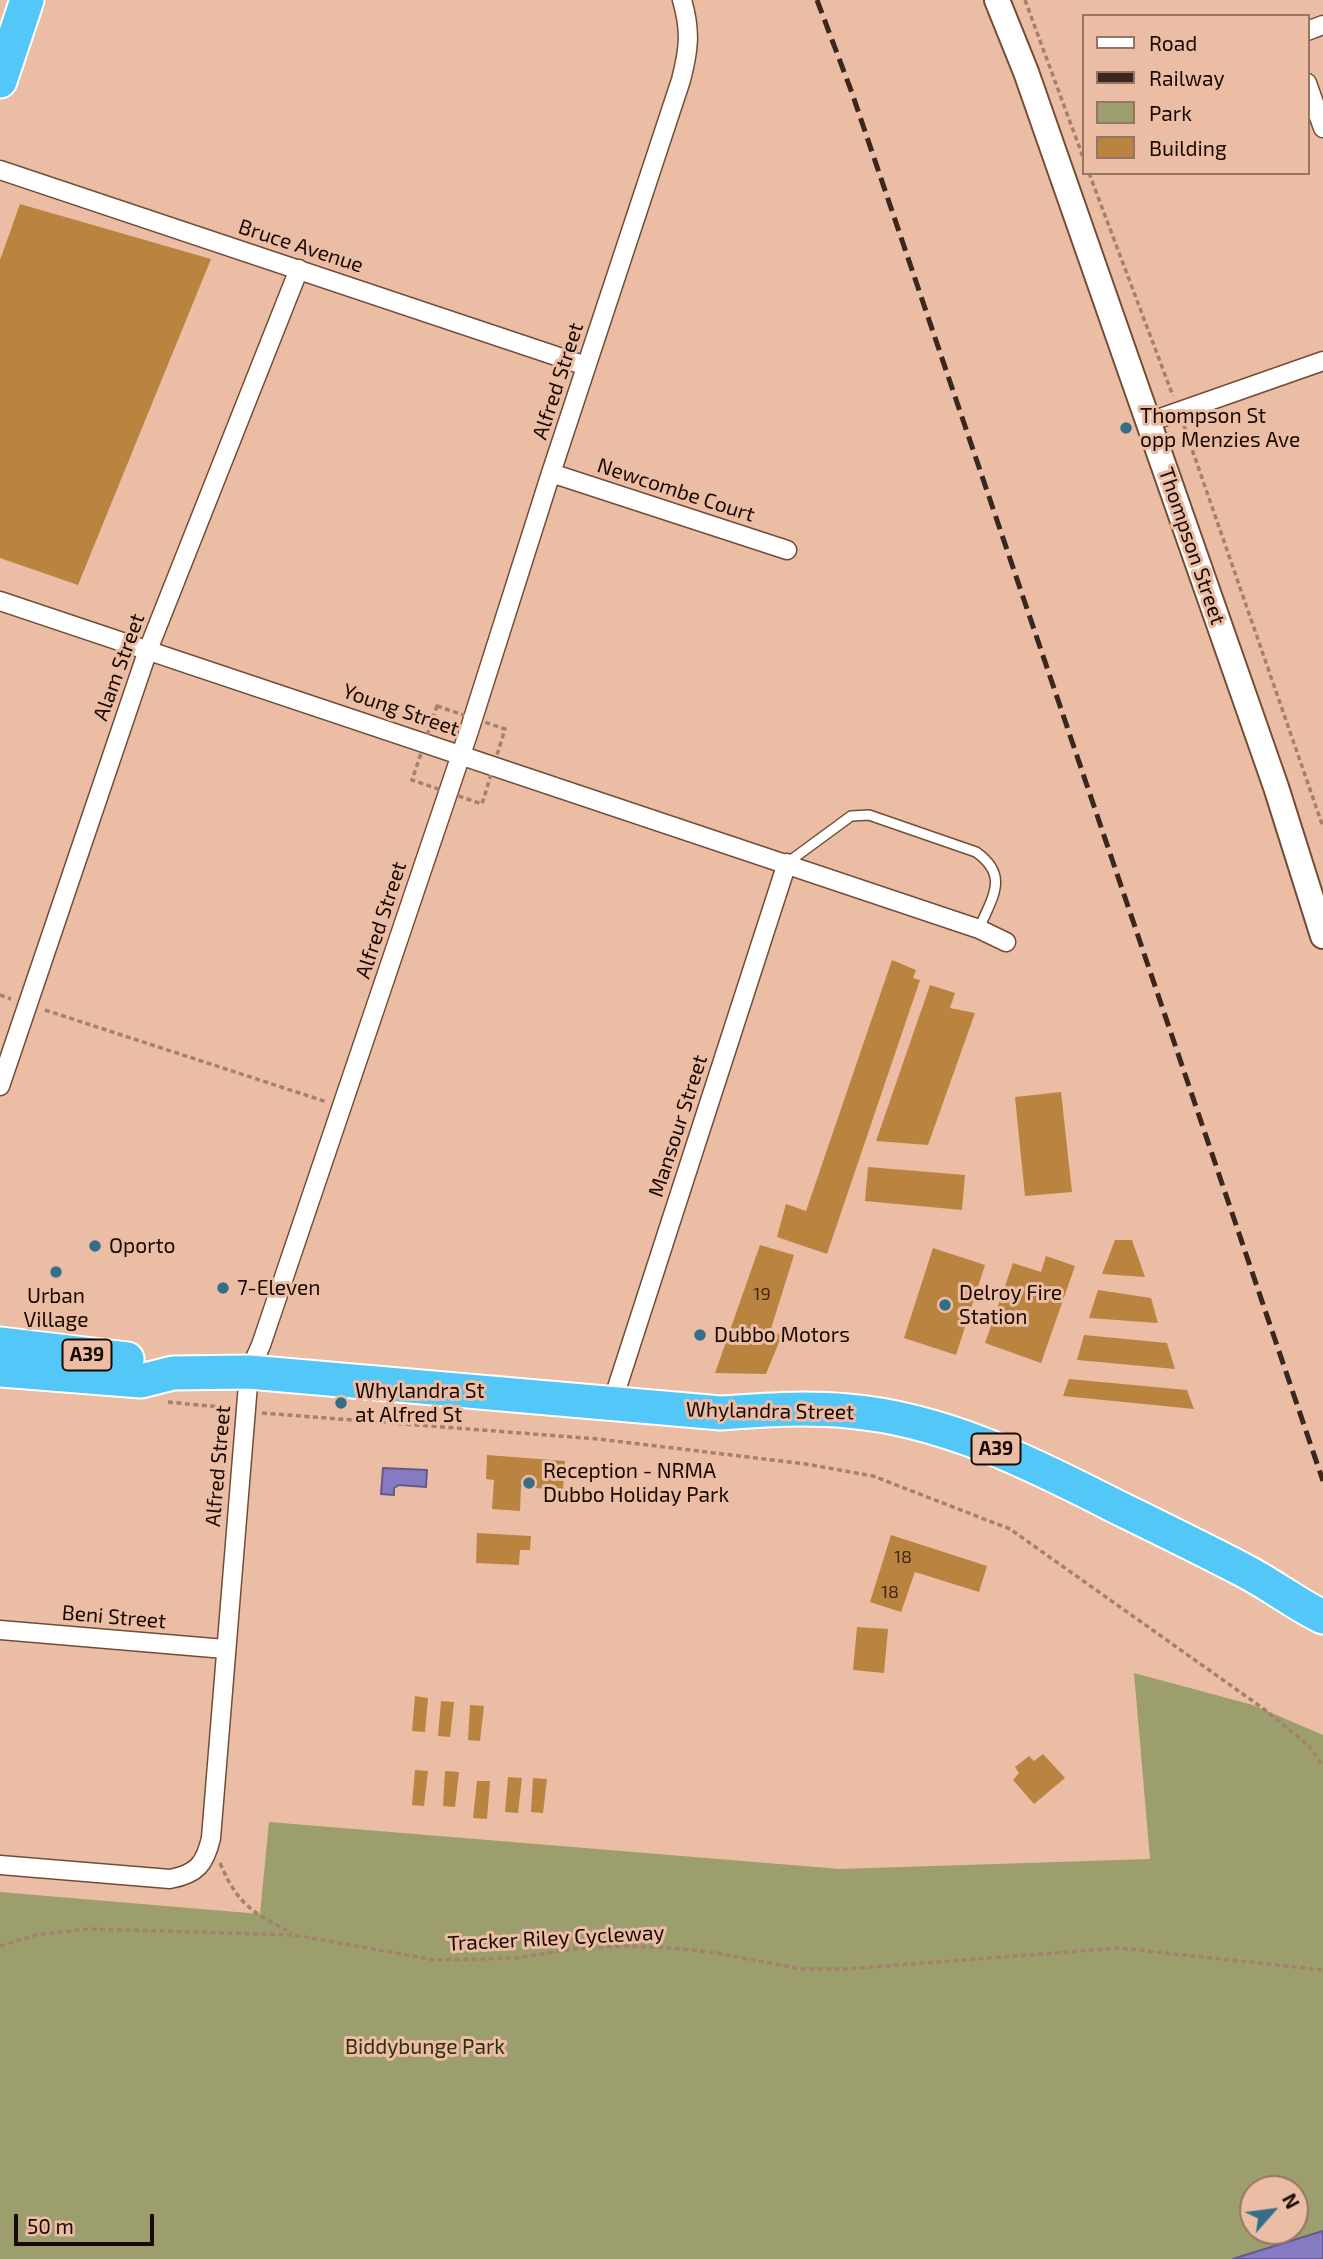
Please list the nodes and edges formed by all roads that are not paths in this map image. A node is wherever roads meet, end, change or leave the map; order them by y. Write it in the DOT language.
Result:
graph roads {
  1 [pos="27,0"];
  2 [pos="682,0"];
  3 [pos="998,0"];
  4 [pos="0,81"];
  5 [pos="1309,89"];
  6 [pos="1323,128"];
  7 [pos="0,170"];
  8 [pos="299,270"];
  9 [pos="1323,361"];
  10 [pos="586,366"];
  11 [pos="1149,422"];
  12 [pos="551,473"];
  13 [pos="787,550"];
  14 [pos="0,601"];
  15 [pos="148,650"];
  16 [pos="461,754"];
  17 [pos="787,863"];
  18 [pos="979,929"];
  19 [pos="1323,936"];
  20 [pos="1006,942"];
  21 [pos="0,1086"];
  22 [pos="0,1344"];
  23 [pos="0,1370"];
  24 [pos="248,1372"];
  25 [pos="169,1387"];
  26 [pos="612,1403"];
  27 [pos="1323,1616"];
  28 [pos="0,1630"];
  29 [pos="225,1649"];
  30 [pos="0,1865"];
  1 -- 4 [label="highway"];
  2 -- 10 [label="street, Alfred Street"];
  3 -- 11 [label="street, Thompson Street"];
  5 -- 6 [label="street"];
  7 -- 8 [label="street, Bruce Avenue"];
  8 -- 10 [label="street, Bruce Avenue"];
  8 -- 15 [label="street, Alam Street"];
  9 -- 11 [label="street"];
  10 -- 12 [label="street, Alfred Street"];
  11 -- 19 [label="street, Thompson Street"];
  12 -- 13 [label="street, Newcombe Court"];
  12 -- 16 [label="street, Alfred Street"];
  14 -- 15 [label="street, Young Street"];
  15 -- 16 [label="street, Young Street"];
  15 -- 21 [label="street, Alam Street"];
  16 -- 17 [label="street, Young Street"];
  16 -- 24 [label="street, Alfred Street"];
  17 -- 18 [label="street, Young Street"];
  17 -- 18 [label="lane"];
  17 -- 26 [label="street, Mansour Street"];
  18 -- 20 [label="street, Young Street"];
  22 -- 25 [label="highway, Whylandra Street / A39"];
  23 -- 25 [label="highway, Whylandra Street / A39"];
  24 -- 25 [label="highway, Whylandra Street / A39"];
  24 -- 26 [label="highway, Whylandra Street / A39"];
  24 -- 29 [label="street, Alfred Street"];
  26 -- 27 [label="highway, Whylandra Street / A39"];
  28 -- 29 [label="street, Beni Street"];
  29 -- 30 [label="street, Alfred Street"];
}
